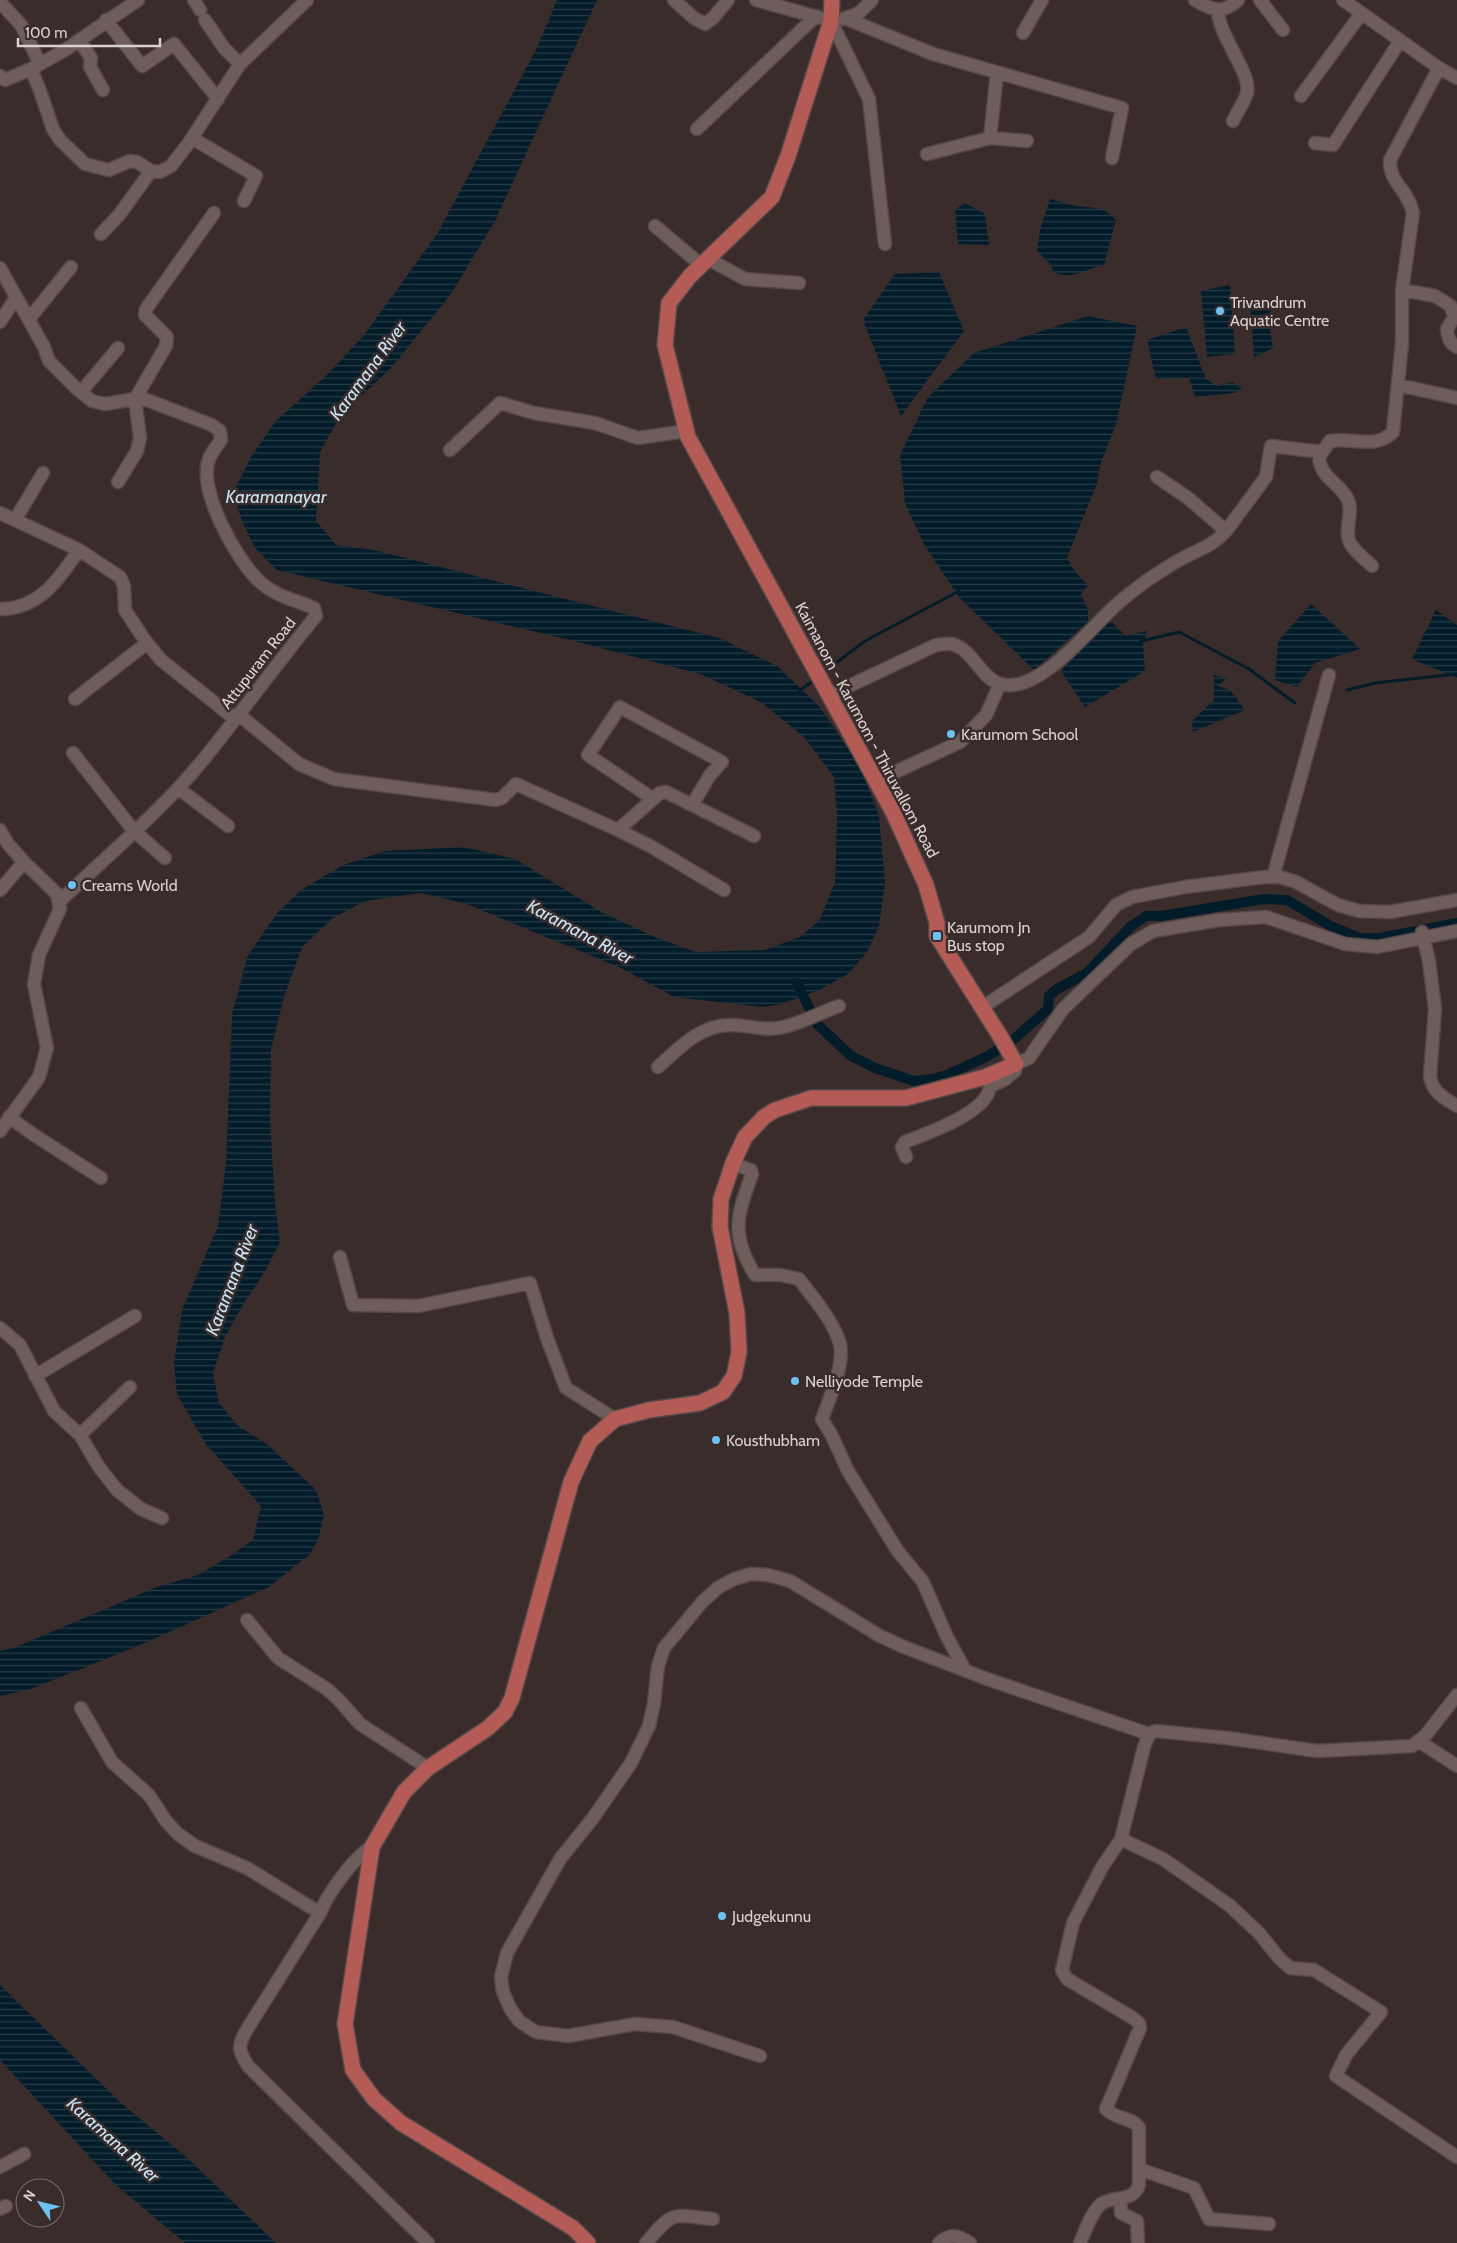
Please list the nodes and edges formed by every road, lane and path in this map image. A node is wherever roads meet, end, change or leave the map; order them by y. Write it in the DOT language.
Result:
graph roads {
  1 [pos="138,0"];
  2 [pos="307,0"];
  3 [pos="674,0"];
  4 [pos="728,0"];
  5 [pos="756,0"];
  6 [pos="832,0"];
  7 [pos="872,0"];
  8 [pos="1042,0"];
  9 [pos="1195,0"];
  10 [pos="1238,0"];
  11 [pos="1260,0"];
  12 [pos="1343,0"];
  13 [pos="0,2"];
  14 [pos="200,10"];
  15 [pos="1218,11"];
  16 [pos="1362,14"];
  17 [pos="816,16"];
  18 [pos="847,19"];
  19 [pos="106,20"];
  20 [pos="831,21"];
  21 [pos="1283,30"];
  22 [pos="1023,33"];
  23 [pos="79,40"];
  24 [pos="1400,41"];
  25 [pos="240,64"];
  26 [pos="36,67"];
  27 [pos="1439,68"];
  28 [pos="997,73"];
  29 [pos="1457,78"];
  30 [pos="2,80"];
  31 [pos="103,90"];
  32 [pos="1301,96"];
  33 [pos="218,99"];
  34 [pos="1233,121"];
  35 [pos="697,129"];
  36 [pos="192,138"];
  37 [pos="990,138"];
  38 [pos="1027,141"];
  39 [pos="1315,143"];
  40 [pos="927,154"];
  41 [pos="1112,158"];
  42 [pos="151,171"];
  43 [pos="244,200"];
  44 [pos="214,213"];
  45 [pos="655,226"];
  46 [pos="101,234"];
  47 [pos="885,244"];
  48 [pos="705,262"];
  49 [pos="71,267"];
  50 [pos="0,268"];
  51 [pos="799,282"];
  52 [pos="1402,290"];
  53 [pos="16,299"];
  54 [pos="29,320"];
  55 [pos="0,322"];
  56 [pos="1457,347"];
  57 [pos="118,348"];
  58 [pos="1398,385"];
  59 [pos="81,392"];
  60 [pos="1457,398"];
  61 [pos="136,399"];
  62 [pos="686,431"];
  63 [pos="450,450"];
  64 [pos="1322,452"];
  65 [pos="43,474"];
  66 [pos="1157,477"];
  67 [pos="118,482"];
  68 [pos="0,513"];
  69 [pos="15,520"];
  70 [pos="1226,531"];
  71 [pos="79,550"];
  72 [pos="1372,566"];
  73 [pos="0,610"];
  74 [pos="147,643"];
  75 [pos="1329,676"];
  76 [pos="1000,684"];
  77 [pos="830,695"];
  78 [pos="75,699"];
  79 [pos="236,716"];
  80 [pos="73,753"];
  81 [pos="876,781"];
  82 [pos="178,788"];
  83 [pos="653,799"];
  84 [pos="692,805"];
  85 [pos="228,826"];
  86 [pos="0,830"];
  87 [pos="618,830"];
  88 [pos="134,832"];
  89 [pos="754,836"];
  90 [pos="165,858"];
  91 [pos="24,862"];
  92 [pos="1273,877"];
  93 [pos="0,890"];
  94 [pos="724,890"];
  95 [pos="1457,900"];
  96 [pos="60,902"];
  97 [pos="1457,931"];
  98 [pos="1423,935"];
  99 [pos="839,1006"];
  100 [pos="981,1008"];
  101 [pos="1016,1064"];
  102 [pos="658,1067"];
  103 [pos="1457,1106"];
  104 [pos="9,1117"];
  105 [pos="0,1131"];
  106 [pos="906,1157"];
  107 [pos="733,1164"];
  108 [pos="101,1178"];
  109 [pos="340,1257"];
  110 [pos="135,1316"];
  111 [pos="0,1328"];
  112 [pos="35,1376"];
  113 [pos="130,1387"];
  114 [pos="615,1419"];
  115 [pos="80,1435"];
  116 [pos="162,1518"];
  117 [pos="247,1620"];
  118 [pos="965,1670"];
  119 [pos="1456,1697"];
  120 [pos="81,1708"];
  121 [pos="1150,1734"];
  122 [pos="1420,1742"];
  123 [pos="1457,1766"];
  124 [pos="428,1768"];
  125 [pos="1121,1839"];
  126 [pos="372,1847"];
  127 [pos="320,1913"];
  128 [pos="760,2056"];
  129 [pos="24,2154"];
  130 [pos="1457,2157"];
  131 [pos="0,2167"];
  132 [pos="1139,2169"];
  133 [pos="1120,2198"];
  134 [pos="713,2219"];
  135 [pos="1269,2224"];
  136 [pos="428,2243"];
  137 [pos="588,2243"];
  138 [pos="646,2243"];
  139 [pos="939,2243"];
  140 [pos="970,2243"];
  141 [pos="1080,2243"];
  142 [pos="1138,2243"];
  1 -- 19 [label="street"];
  2 -- 25 [label="street"];
  3 -- 4 [label="street"];
  5 -- 17 [label="street"];
  6 -- 20 [label="main road, Kaimanom - Karumom - Thiruvallom Road"];
  7 -- 18 [label="street"];
  8 -- 22 [label="street"];
  9 -- 15 [label="street"];
  10 -- 15 [label="street"];
  11 -- 21 [label="street"];
  12 -- 16 [label="street"];
  13 -- 26 [label="street"];
  14 -- 25 [label="street"];
  15 -- 34 [label="street"];
  16 -- 24 [label="street"];
  16 -- 32 [label="street"];
  17 -- 20 [label="street"];
  17 -- 35 [label="street"];
  18 -- 20 [label="street"];
  18 -- 28 [label="street"];
  19 -- 23 [label="street"];
  19 -- 33 [label="street"];
  20 -- 47 [label="street"];
  20 -- 48 [label="main road, Kaimanom - Karumom - Thiruvallom Road"];
  23 -- 26 [label="street"];
  23 -- 31 [label="street"];
  24 -- 27 [label="street"];
  24 -- 39 [label="street"];
  25 -- 33 [label="street"];
  26 -- 30 [label="street"];
  26 -- 42 [label="street"];
  27 -- 29 [label="street"];
  27 -- 52 [label="street"];
  28 -- 37 [label="street"];
  28 -- 41 [label="street"];
  33 -- 36 [label="street"];
  36 -- 42 [label="street"];
  36 -- 43 [label="street"];
  37 -- 38 [label="street"];
  37 -- 40 [label="street"];
  42 -- 46 [label="street"];
  44 -- 61 [label="street"];
  45 -- 48 [label="street"];
  48 -- 51 [label="street"];
  48 -- 62 [label="main road, Kaimanom - Karumom - Thiruvallom Road"];
  49 -- 54 [label="street"];
  50 -- 53 [label="street, Attupuram Road"];
  52 -- 56 [label="street"];
  52 -- 58 [label="street"];
  53 -- 54 [label="street, Attupuram Road"];
  53 -- 55 [label="street"];
  54 -- 59 [label="street, Attupuram Road"];
  57 -- 59 [label="street"];
  58 -- 60 [label="street"];
  58 -- 64 [label="street"];
  59 -- 61 [label="street, Attupuram Road"];
  61 -- 67 [label="street"];
  61 -- 79 [label="street, Attupuram Road"];
  62 -- 63 [label="street"];
  62 -- 77 [label="main road, Kaimanom - Karumom - Thiruvallom Road"];
  64 -- 70 [label="street"];
  64 -- 72 [label="street"];
  65 -- 69 [label="street"];
  66 -- 70 [label="street"];
  68 -- 69 [label="street"];
  69 -- 71 [label="street"];
  70 -- 76 [label="street"];
  71 -- 73 [label="street"];
  71 -- 74 [label="street"];
  74 -- 78 [label="street"];
  74 -- 79 [label="street"];
  75 -- 92 [label="street"];
  76 -- 77 [label="street"];
  76 -- 81 [label="street"];
  77 -- 81 [label="main road, Kaimanom - Karumom - Thiruvallom Road"];
  79 -- 82 [label="street, Attupuram Road"];
  79 -- 87 [label="street"];
  80 -- 88 [label="street"];
  81 -- 100 [label="main road, Kaimanom - Karumom - Thiruvallom Road"];
  82 -- 85 [label="street"];
  82 -- 88 [label="street, Attupuram Road"];
  83 -- 84 [label="street"];
  83 -- 84 [label="street"];
  83 -- 87 [label="street"];
  84 -- 89 [label="street"];
  86 -- 91 [label="street"];
  87 -- 94 [label="street"];
  88 -- 90 [label="street"];
  88 -- 96 [label="street, Attupuram Road"];
  91 -- 93 [label="street"];
  91 -- 96 [label="street"];
  92 -- 95 [label="street"];
  92 -- 100 [label="street"];
  96 -- 104 [label="street"];
  97 -- 98 [label="street"];
  98 -- 101 [label="street"];
  98 -- 103 [label="street"];
  99 -- 102 [label="street"];
  100 -- 101 [label="main road, Kaimanom - Karumom - Thiruvallom Road"];
  101 -- 106 [label="street"];
  101 -- 107 [label="main road"];
  104 -- 105 [label="street"];
  104 -- 108 [label="street"];
  107 -- 114 [label="main road"];
  107 -- 118 [label="street"];
  109 -- 114 [label="street"];
  110 -- 112 [label="street"];
  111 -- 112 [label="street"];
  112 -- 115 [label="street"];
  113 -- 115 [label="street"];
  114 -- 124 [label="main road"];
  115 -- 116 [label="street"];
  117 -- 124 [label="street"];
  118 -- 121 [label="street"];
  118 -- 128 [label="street"];
  119 -- 122 [label="street"];
  120 -- 127 [label="street"];
  121 -- 122 [label="street"];
  121 -- 125 [label="street"];
  122 -- 123 [label="street"];
  124 -- 126 [label="main road"];
  125 -- 130 [label="street"];
  125 -- 132 [label="street"];
  126 -- 127 [label="street"];
  126 -- 137 [label="main road"];
  127 -- 136 [label="street"];
  129 -- 131 [label="street"];
  132 -- 133 [label="street"];
  132 -- 135 [label="street"];
  133 -- 141 [label="street"];
  133 -- 142 [label="street"];
  134 -- 138 [label="street"];
  139 -- 140 [label="street"];
}
